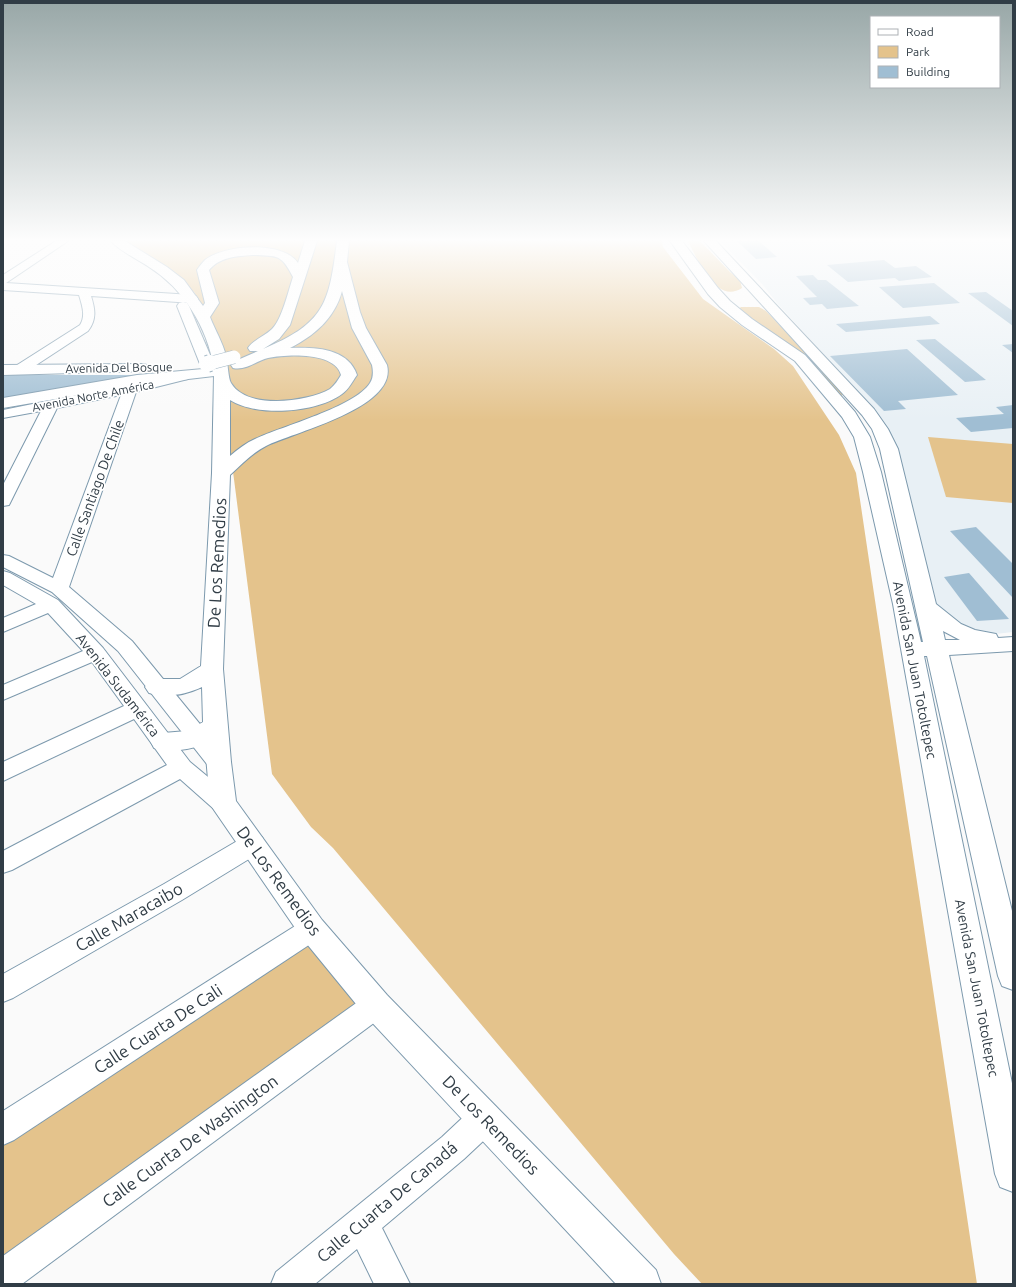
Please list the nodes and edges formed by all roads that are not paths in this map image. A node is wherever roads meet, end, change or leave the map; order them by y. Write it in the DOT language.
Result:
graph roads {
  1 [pos="86,301"];
  2 [pos="179,301"];
  3 [pos="211,301"];
  4 [pos="290,301"];
  5 [pos="331,301"];
  6 [pos="352,301"];
  7 [pos="742,301"];
  8 [pos="761,301"];
  9 [pos="188,302"];
  10 [pos="203,317"];
  11 [pos="265,354"];
  12 [pos="236,361"];
  13 [pos="215,368"];
  14 [pos="3,370"];
  15 [pos="19,370"];
  16 [pos="183,376"];
  17 [pos="129,388"];
  18 [pos="3,403"];
  19 [pos="50,405"];
  20 [pos="3,414"];
  21 [pos="221,473"];
  22 [pos="3,501"];
  23 [pos="3,564"];
  24 [pos="55,596"];
  25 [pos="926,606"];
  26 [pos="3,626"];
  27 [pos="1013,643"];
  28 [pos="936,648"];
  29 [pos="911,650"];
  30 [pos="96,653"];
  31 [pos="212,669"];
  32 [pos="158,687"];
  33 [pos="3,693"];
  34 [pos="137,708"];
  35 [pos="207,732"];
  36 [pos="163,742"];
  37 [pos="218,762"];
  38 [pos="182,768"];
  39 [pos="3,772"];
  40 [pos="224,803"];
  41 [pos="253,844"];
  42 [pos="3,863"];
  43 [pos="312,929"];
  44 [pos="1013,976"];
  45 [pos="3,989"];
  46 [pos="376,1005"];
  47 [pos="485,1118"];
  48 [pos="3,1129"];
  49 [pos="1013,1174"];
  50 [pos="362,1224"];
  51 [pos="3,1277"];
  52 [pos="288,1284"];
  53 [pos="393,1284"];
  54 [pos="642,1284"];
  1 -- 15 [label="street"];
  2 -- 9 [label="street"];
  3 -- 10 [label="main road"];
  4 -- 12 [label="main road"];
  5 -- 11 [label="main road"];
  6 -- 21 [label="main road"];
  7 -- 29 [label="main road, Avenida San Juan Totoltepec"];
  8 -- 25 [label="main road, Avenida San Juan Totoltepec"];
  9 -- 10 [label="main road"];
  9 -- 13 [label="street"];
  10 -- 13 [label="main road"];
  11 -- 12 [label="main road"];
  11 -- 13 [label="main road"];
  12 -- 13 [label="main road, Avenida Norte América"];
  13 -- 15 [label="main road, Avenida Del Bosque"];
  13 -- 16 [label="main road, Avenida Norte América"];
  13 -- 21 [label="main road, De Los Remedios"];
  14 -- 15 [label="main road, Avenida Del Bosque"];
  16 -- 17 [label="street, Avenida Norte América"];
  16 -- 18 [label="main road, Avenida Norte América"];
  17 -- 19 [label="street, Avenida Norte América"];
  17 -- 24 [label="street, Calle Santiago De Chile"];
  19 -- 20 [label="street, Avenida Norte América"];
  19 -- 22 [label="street"];
  21 -- 31 [label="main road, De Los Remedios"];
  23 -- 24 [label="street, Avenida Sudamérica"];
  24 -- 26 [label="street"];
  24 -- 30 [label="street, Avenida Sudamérica"];
  24 -- 32 [label="street, Avenida Sudamérica"];
  25 -- 27 [label="main road"];
  25 -- 28 [label="main road, Avenida San Juan Totoltepec"];
  27 -- 28 [label="main road"];
  28 -- 29 [label="main road"];
  28 -- 44 [label="main road, Avenida San Juan Totoltepec"];
  29 -- 49 [label="main road, Avenida San Juan Totoltepec"];
  30 -- 33 [label="street"];
  30 -- 34 [label="street, Avenida Sudamérica"];
  31 -- 32 [label="main road"];
  31 -- 35 [label="main road, De Los Remedios"];
  32 -- 35 [label="street, Avenida Sudamérica"];
  34 -- 36 [label="street, Avenida Sudamérica"];
  34 -- 39 [label="street"];
  35 -- 36 [label="main road"];
  35 -- 37 [label="street, Avenida Sudamérica"];
  36 -- 38 [label="street, Avenida Sudamérica"];
  37 -- 40 [label="main road, De Los Remedios"];
  38 -- 40 [label="street, Avenida Sudamérica"];
  38 -- 42 [label="street"];
  40 -- 41 [label="main road, De Los Remedios"];
  41 -- 43 [label="main road, De Los Remedios"];
  41 -- 45 [label="street, Calle Maracaibo"];
  43 -- 46 [label="main road, De Los Remedios"];
  43 -- 48 [label="street, Calle Cuarta De Cali"];
  46 -- 47 [label="main road, De Los Remedios"];
  46 -- 51 [label="street, Calle Cuarta De Washington"];
  47 -- 50 [label="street, Calle Cuarta De Canadá"];
  47 -- 54 [label="main road, De Los Remedios"];
  50 -- 52 [label="street, Calle Cuarta De Canadá"];
  50 -- 53 [label="street"];
}
